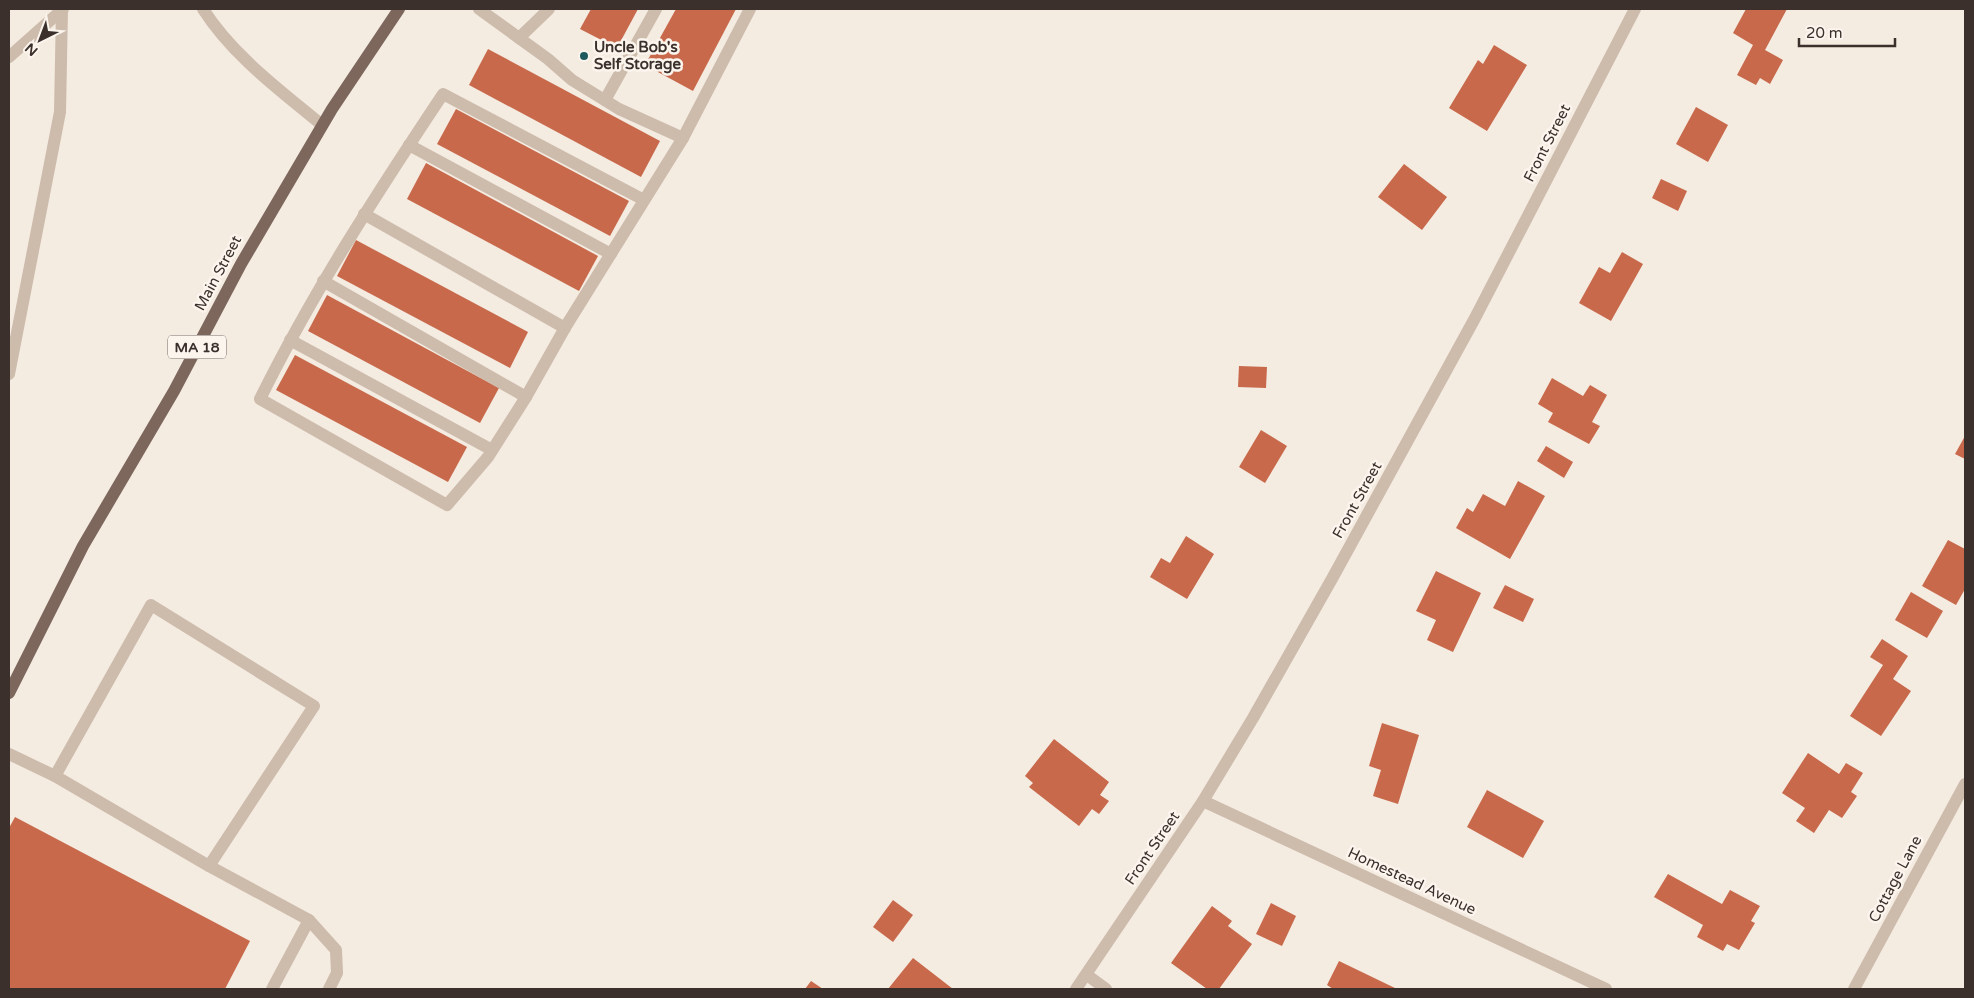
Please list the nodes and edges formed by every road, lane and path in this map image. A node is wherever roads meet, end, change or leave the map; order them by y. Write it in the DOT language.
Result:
graph roads {
  1 [pos="63,9"];
  2 [pos="203,9"];
  3 [pos="399,9"];
  4 [pos="479,9"];
  5 [pos="549,9"];
  6 [pos="656,9"];
  7 [pos="750,9"];
  8 [pos="1635,9"];
  9 [pos="519,38"];
  10 [pos="9,57"];
  11 [pos="605,100"];
  12 [pos="322,126"];
  13 [pos="683,138"];
  14 [pos="409,145"];
  15 [pos="644,200"];
  16 [pos="364,214"];
  17 [pos="611,254"];
  18 [pos="323,281"];
  19 [pos="565,328"];
  20 [pos="290,340"];
  21 [pos="9,374"];
  22 [pos="526,397"];
  23 [pos="492,450"];
  24 [pos="9,693"];
  25 [pos="9,754"];
  26 [pos="54,776"];
  27 [pos="1965,784"];
  28 [pos="1203,801"];
  29 [pos="209,866"];
  30 [pos="310,920"];
  31 [pos="1087,975"];
  32 [pos="272,989"];
  33 [pos="329,989"];
  34 [pos="1076,989"];
  35 [pos="1106,989"];
  36 [pos="1606,989"];
  37 [pos="1854,989"];
  1 -- 10 [label="street"];
  1 -- 21 [label="street"];
  2 -- 12 [label="street"];
  3 -- 12 [label="main road, Main Street / MA 18"];
  4 -- 9 [label="street"];
  5 -- 9 [label="street"];
  6 -- 11 [label="street"];
  7 -- 13 [label="street"];
  8 -- 28 [label="street, Front Street"];
  9 -- 11 [label="street"];
  11 -- 13 [label="street"];
  12 -- 24 [label="main road, Main Street / MA 18"];
  13 -- 15 [label="street"];
  14 -- 15 [label="street"];
  14 -- 16 [label="street"];
  14 -- 17 [label="street"];
  15 -- 17 [label="street"];
  16 -- 18 [label="street"];
  16 -- 19 [label="street"];
  17 -- 19 [label="street"];
  18 -- 20 [label="street"];
  18 -- 22 [label="street"];
  19 -- 22 [label="street"];
  20 -- 23 [label="street"];
  20 -- 23 [label="street"];
  22 -- 23 [label="street"];
  25 -- 26 [label="street"];
  26 -- 29 [label="street"];
  26 -- 29 [label="street"];
  27 -- 37 [label="street, Cottage Lane"];
  28 -- 31 [label="street, Front Street"];
  28 -- 36 [label="street, Homestead Avenue"];
  29 -- 30 [label="street"];
  30 -- 32 [label="street"];
  30 -- 33 [label="street"];
  31 -- 34 [label="street, Front Street"];
  31 -- 35 [label="street"];
}
